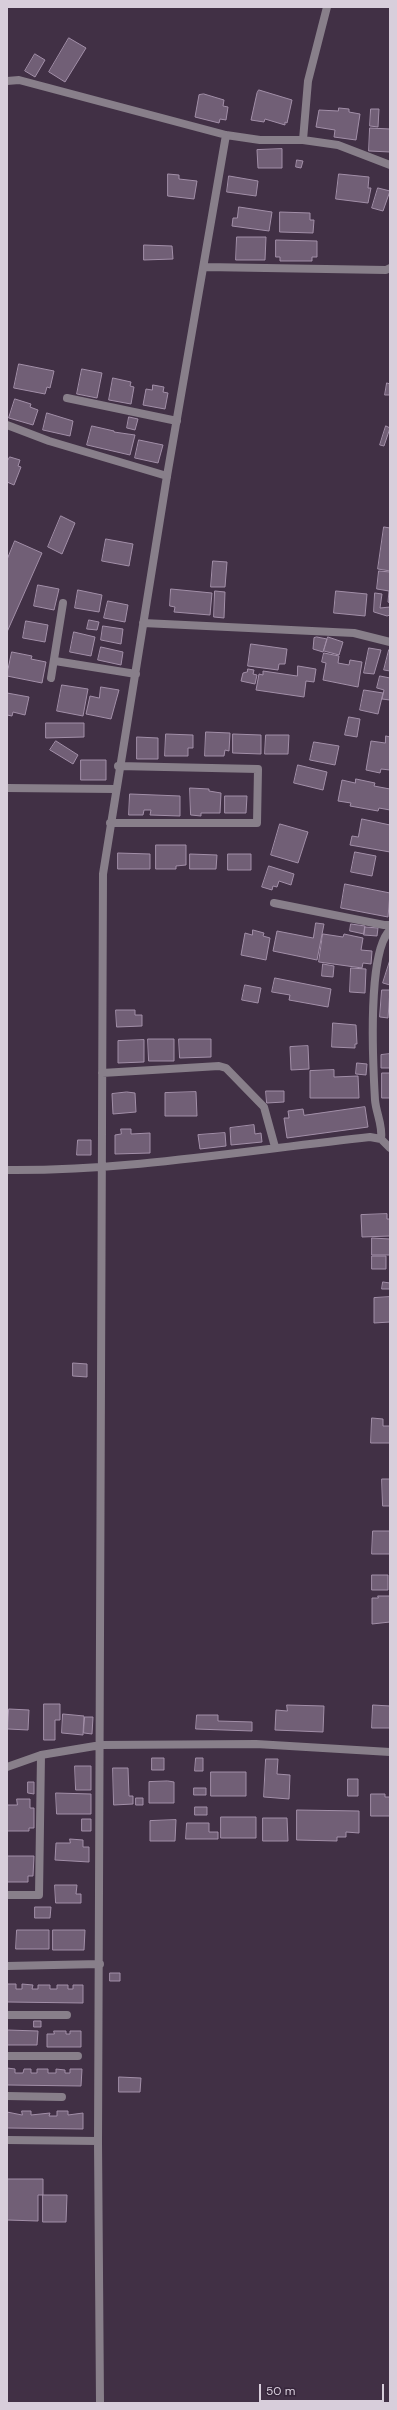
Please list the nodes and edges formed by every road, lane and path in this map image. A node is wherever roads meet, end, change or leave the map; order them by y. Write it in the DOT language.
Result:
graph roads {
  1 [pos="327,7"];
  2 [pos="7,81"];
  3 [pos="226,135"];
  4 [pos="303,140"];
  5 [pos="390,165"];
  6 [pos="205,266"];
  7 [pos="390,268"];
  8 [pos="67,398"];
  9 [pos="177,421"];
  10 [pos="7,425"];
  11 [pos="167,476"];
  12 [pos="63,603"];
  13 [pos="143,623"];
  14 [pos="390,642"];
  15 [pos="55,661"];
  16 [pos="136,674"];
  17 [pos="52,678"];
  18 [pos="118,766"];
  19 [pos="7,788"];
  20 [pos="115,789"];
  21 [pos="110,823"];
  22 [pos="274,903"];
  23 [pos="390,925"];
  24 [pos="390,930"];
  25 [pos="102,1073"];
  26 [pos="381,1139"];
  27 [pos="275,1147"];
  28 [pos="390,1148"];
  29 [pos="101,1168"];
  30 [pos="7,1170"];
  31 [pos="101,1745"];
  32 [pos="390,1752"];
  33 [pos="41,1755"];
  34 [pos="7,1767"];
  35 [pos="7,1895"];
  36 [pos="100,1964"];
  37 [pos="7,1966"];
  38 [pos="7,2015"];
  39 [pos="67,2015"];
  40 [pos="7,2056"];
  41 [pos="78,2056"];
  42 [pos="7,2096"];
  43 [pos="62,2097"];
  44 [pos="7,2140"];
  45 [pos="98,2141"];
  46 [pos="100,2403"];
  1 -- 4 [label="street"];
  2 -- 3 [label="street"];
  3 -- 4 [label="street"];
  3 -- 6 [label="street"];
  4 -- 5 [label="street"];
  6 -- 7 [label="street"];
  6 -- 9 [label="street"];
  8 -- 9 [label="street"];
  9 -- 11 [label="street"];
  10 -- 11 [label="street"];
  11 -- 13 [label="street"];
  12 -- 15 [label="street"];
  13 -- 14 [label="street"];
  13 -- 16 [label="street"];
  15 -- 16 [label="street"];
  15 -- 17 [label="street"];
  16 -- 18 [label="street"];
  18 -- 20 [label="street"];
  18 -- 21 [label="street"];
  19 -- 20 [label="street"];
  20 -- 21 [label="street"];
  21 -- 25 [label="street"];
  22 -- 23 [label="street"];
  24 -- 26 [label="street"];
  25 -- 27 [label="street"];
  25 -- 29 [label="street"];
  26 -- 27 [label="street"];
  26 -- 28 [label="street"];
  27 -- 29 [label="street"];
  29 -- 30 [label="street"];
  29 -- 31 [label="street"];
  31 -- 32 [label="street"];
  31 -- 33 [label="street"];
  31 -- 36 [label="street"];
  33 -- 34 [label="street"];
  33 -- 35 [label="street"];
  36 -- 37 [label="street"];
  36 -- 45 [label="street"];
  38 -- 39 [label="street"];
  40 -- 41 [label="street"];
  42 -- 43 [label="street"];
  44 -- 45 [label="street"];
  45 -- 46 [label="street"];
}
